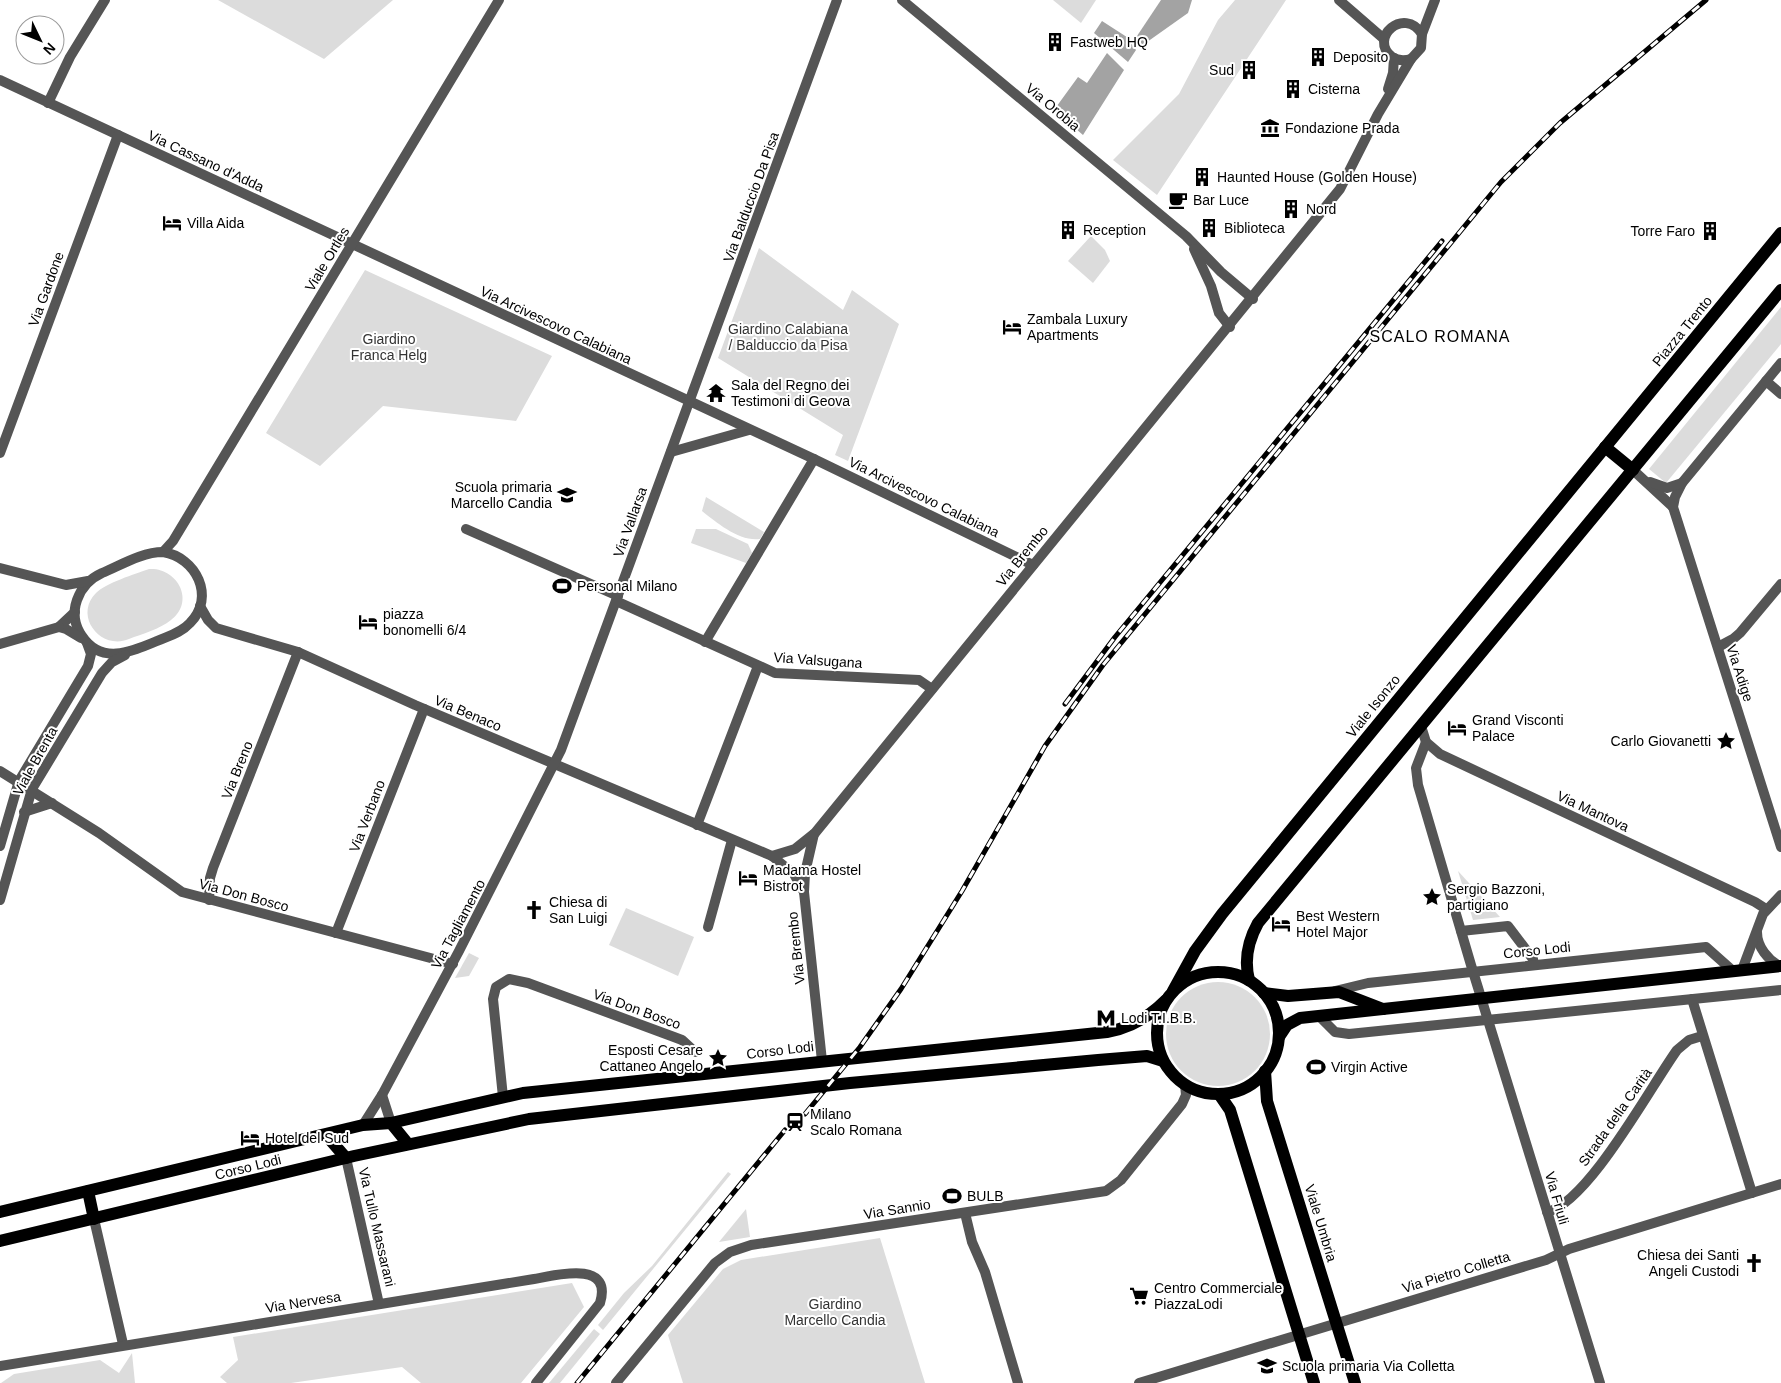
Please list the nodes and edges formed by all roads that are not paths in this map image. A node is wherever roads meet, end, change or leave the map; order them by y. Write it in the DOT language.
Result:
graph roads {
  1 [pos="105,0"];
  2 [pos="499,0"];
  3 [pos="837,0"];
  4 [pos="902,0"];
  5 [pos="1338,0"];
  6 [pos="1433,0"];
  7 [pos="1361,19"];
  8 [pos="1412,24"];
  9 [pos="1390,29"];
  10 [pos="1422,34"];
  11 [pos="1384,39"];
  12 [pos="1394,58"];
  13 [pos="1410,58"];
  14 [pos="0,80"];
  15 [pos="48,103"];
  16 [pos="1378,114"];
  17 [pos="118,135"];
  18 [pos="1781,233"];
  19 [pos="1186,236"];
  20 [pos="352,245"];
  21 [pos="1230,280"];
  22 [pos="1211,286"];
  23 [pos="1781,290"];
  24 [pos="1253,299"];
  25 [pos="1230,327"];
  26 [pos="1781,363"];
  27 [pos="1766,381"];
  28 [pos="1781,394"];
  29 [pos="690,402"];
  30 [pos="749,430"];
  31 [pos="1605,447"];
  32 [pos="671,452"];
  33 [pos="0,453"];
  34 [pos="814,459"];
  35 [pos="1633,470"];
  36 [pos="1647,481"];
  37 [pos="1682,483"];
  38 [pos="1673,507"];
  39 [pos="466,529"];
  40 [pos="178,533"];
  41 [pos="163,552"];
  42 [pos="182,558"];
  43 [pos="1033,565"];
  44 [pos="0,568"];
  45 [pos="93,578"];
  46 [pos="1781,584"];
  47 [pos="617,598"];
  48 [pos="200,606"];
  49 [pos="75,612"];
  50 [pos="59,627"];
  51 [pos="86,642"];
  52 [pos="705,642"];
  53 [pos="0,644"];
  54 [pos="1718,647"];
  55 [pos="298,652"];
  56 [pos="128,653"];
  57 [pos="758,666"];
  58 [pos="932,689"];
  59 [pos="424,709"];
  60 [pos="1421,726"];
  61 [pos="1426,742"];
  62 [pos="555,764"];
  63 [pos="0,771"];
  64 [pos="20,781"];
  65 [pos="32,789"];
  66 [pos="52,803"];
  67 [pos="24,812"];
  68 [pos="697,825"];
  69 [pos="814,833"];
  70 [pos="732,840"];
  71 [pos="0,846"];
  72 [pos="1781,847"];
  73 [pos="772,856"];
  74 [pos="804,892"];
  75 [pos="1781,896"];
  76 [pos="0,900"];
  77 [pos="209,900"];
  78 [pos="1766,909"];
  79 [pos="708,927"];
  80 [pos="1758,928"];
  81 [pos="1461,931"];
  82 [pos="336,933"];
  83 [pos="453,964"];
  84 [pos="1534,965"];
  85 [pos="1781,967"];
  86 [pos="1738,971"];
  87 [pos="1473,972"];
  88 [pos="1249,980"];
  89 [pos="1781,990"];
  90 [pos="1335,991"];
  91 [pos="1264,993"];
  92 [pos="1170,995"];
  93 [pos="1482,999"];
  94 [pos="1692,999"];
  95 [pos="1385,1009"];
  96 [pos="1320,1016"];
  97 [pos="1488,1020"];
  98 [pos="1279,1036"];
  99 [pos="1702,1036"];
  100 [pos="696,1052"];
  101 [pos="824,1060"];
  102 [pos="1163,1061"];
  103 [pos="1265,1071"];
  104 [pos="1185,1084"];
  105 [pos="1219,1094"];
  106 [pos="382,1096"];
  107 [pos="503,1097"];
  108 [pos="390,1123"];
  109 [pos="363,1126"];
  110 [pos="326,1135"];
  111 [pos="408,1144"];
  112 [pos="346,1158"];
  113 [pos="1781,1184"];
  114 [pos="88,1191"];
  115 [pos="1752,1193"];
  116 [pos="0,1212"];
  117 [pos="1547,1212"];
  118 [pos="965,1213"];
  119 [pos="94,1219"];
  120 [pos="0,1241"];
  121 [pos="1559,1254"];
  122 [pos="379,1304"];
  123 [pos="1336,1322"];
  124 [pos="1298,1333"];
  125 [pos="123,1344"];
  126 [pos="0,1366"];
  127 [pos="536,1383"];
  128 [pos="616,1383"];
  129 [pos="1018,1383"];
  130 [pos="1139,1383"];
  131 [pos="1314,1383"];
  132 [pos="1355,1383"];
  133 [pos="1600,1383"];
  1 -- 15 [label="street"];
  2 -- 20 [label="street, Viale Ortles"];
  3 -- 29 [label="street, Via Balduccio Da Pisa"];
  4 -- 19 [label="street, Via Orobia"];
  5 -- 7 [label="street"];
  6 -- 8 [label="street"];
  6 -- 10 [label="street"];
  7 -- 9 [label="street"];
  7 -- 11 [label="street"];
  8 -- 9 [label="street"];
  8 -- 10 [label="street"];
  9 -- 11 [label="street"];
  10 -- 13 [label="street"];
  11 -- 12 [label="street"];
  12 -- 13 [label="street"];
  12 -- 16 [label="street"];
  13 -- 16 [label="street"];
  14 -- 15 [label="street, Via Cassano d'Adda"];
  15 -- 17 [label="street, Via Cassano d'Adda"];
  16 -- 24 [label="street, Via Brembo"];
  17 -- 20 [label="street, Via Cassano d'Adda"];
  17 -- 33 [label="street, Via Gardone"];
  18 -- 31 [label="main road, Piazza Trento"];
  19 -- 21 [label="street, Via Orobia"];
  19 -- 22 [label="street"];
  20 -- 29 [label="street, Via Arcivescovo Calabiana"];
  20 -- 40 [label="street, Viale Ortles"];
  21 -- 22 [label="street"];
  21 -- 24 [label="street, Via Orobia"];
  22 -- 25 [label="street"];
  23 -- 35 [label="main road"];
  24 -- 25 [label="street, Via Brembo"];
  25 -- 43 [label="street, Via Brembo"];
  26 -- 27 [label="street"];
  27 -- 28 [label="street"];
  27 -- 37 [label="street"];
  29 -- 30 [label="street, Via Arcivescovo Calabiana"];
  29 -- 32 [label="street, Via Vallarsa"];
  30 -- 32 [label="street"];
  30 -- 34 [label="street, Via Arcivescovo Calabiana"];
  31 -- 35 [label="main road"];
  31 -- 92 [label="main road, Viale Isonzo"];
  32 -- 47 [label="street, Via Vallarsa"];
  34 -- 43 [label="street, Via Arcivescovo Calabiana"];
  34 -- 52 [label="street"];
  35 -- 36 [label="street"];
  35 -- 60 [label="main road"];
  36 -- 37 [label="street"];
  36 -- 38 [label="street"];
  37 -- 38 [label="street"];
  38 -- 54 [label="street, Via Adige"];
  39 -- 47 [label="street, Via Valsugana"];
  40 -- 41 [label="street, Viale Ortles"];
  40 -- 42 [label="street"];
  41 -- 42 [label="street"];
  41 -- 45 [label="street"];
  42 -- 48 [label="street"];
  43 -- 58 [label="street, Via Brembo"];
  44 -- 45 [label="street"];
  45 -- 49 [label="street"];
  46 -- 54 [label="street"];
  47 -- 52 [label="street, Via Valsugana"];
  47 -- 62 [label="street, Via Vallarsa"];
  48 -- 55 [label="street, Via Benaco"];
  48 -- 56 [label="street"];
  49 -- 50 [label="street"];
  49 -- 51 [label="street"];
  50 -- 51 [label="street"];
  50 -- 53 [label="street"];
  51 -- 56 [label="street"];
  51 -- 64 [label="street, Viale Brenta"];
  52 -- 57 [label="street, Via Valsugana"];
  54 -- 72 [label="street, Via Adige"];
  55 -- 59 [label="street, Via Benaco"];
  55 -- 77 [label="street, Via Breno"];
  56 -- 65 [label="street, Viale Brenta"];
  57 -- 58 [label="street, Via Valsugana"];
  57 -- 68 [label="street"];
  58 -- 69 [label="street, Via Brembo"];
  59 -- 62 [label="street, Via Benaco"];
  59 -- 82 [label="street, Via Verbano"];
  60 -- 61 [label="street"];
  60 -- 88 [label="main road"];
  61 -- 78 [label="street, Via Mantova"];
  61 -- 81 [label="street, Via Friuli"];
  62 -- 68 [label="street, Via Benaco"];
  62 -- 83 [label="street, Via Tagliamento"];
  63 -- 64 [label="street, Via Don Bosco"];
  64 -- 65 [label="street, Via Don Bosco"];
  64 -- 71 [label="street, Viale Brenta"];
  65 -- 66 [label="street, Via Don Bosco"];
  65 -- 67 [label="street, Viale Brenta"];
  66 -- 67 [label="street"];
  66 -- 77 [label="street, Via Don Bosco"];
  67 -- 76 [label="street, Viale Brenta"];
  68 -- 70 [label="street, Via Benaco"];
  69 -- 73 [label="street, Via Brembo"];
  69 -- 74 [label="street, Via Brembo"];
  70 -- 73 [label="street, Via Benaco"];
  70 -- 79 [label="street"];
  73 -- 74 [label="street, Via Benaco"];
  74 -- 101 [label="street, Via Brembo"];
  75 -- 78 [label="street"];
  77 -- 82 [label="street, Via Don Bosco"];
  78 -- 80 [label="street"];
  80 -- 85 [label="street"];
  80 -- 86 [label="street"];
  81 -- 84 [label="street"];
  81 -- 87 [label="street, Via Friuli"];
  82 -- 83 [label="street, Via Don Bosco"];
  83 -- 106 [label="street, Via Tagliamento"];
  84 -- 86 [label="street, Corso Lodi"];
  84 -- 87 [label="street, Corso Lodi"];
  85 -- 86 [label="main road, Corso Lodi"];
  86 -- 93 [label="main road, Corso Lodi"];
  87 -- 90 [label="street, Corso Lodi"];
  87 -- 93 [label="street, Via Friuli"];
  88 -- 91 [label="main road"];
  88 -- 92 [label="main road"];
  89 -- 94 [label="street"];
  90 -- 91 [label="main road, Corso Lodi"];
  90 -- 95 [label="main road, Corso Lodi"];
  91 -- 98 [label="main road"];
  92 -- 101 [label="main road, Corso Lodi"];
  92 -- 102 [label="main road"];
  93 -- 95 [label="main road, Corso Lodi"];
  93 -- 97 [label="street, Via Friuli"];
  94 -- 97 [label="street"];
  94 -- 99 [label="street"];
  95 -- 96 [label="main road, Corso Lodi"];
  96 -- 97 [label="street"];
  96 -- 98 [label="main road, Corso Lodi"];
  97 -- 117 [label="street, Via Friuli"];
  98 -- 103 [label="main road"];
  99 -- 115 [label="street"];
  99 -- 117 [label="street, Strada della Carità"];
  100 -- 107 [label="street, Via Don Bosco"];
  101 -- 107 [label="main road, Corso Lodi"];
  102 -- 104 [label="main road"];
  102 -- 111 [label="main road, Corso Lodi"];
  103 -- 105 [label="main road"];
  103 -- 123 [label="main road, Viale Umbria"];
  104 -- 105 [label="main road"];
  104 -- 118 [label="street, Via Sannio"];
  105 -- 124 [label="main road"];
  106 -- 108 [label="street"];
  106 -- 109 [label="street, Via Tagliamento"];
  107 -- 108 [label="main road, Corso Lodi"];
  108 -- 109 [label="main road, Corso Lodi"];
  108 -- 111 [label="main road"];
  109 -- 110 [label="main road, Corso Lodi"];
  110 -- 112 [label="main road, Via Tullo Massarani"];
  110 -- 114 [label="main road, Corso Lodi"];
  111 -- 112 [label="main road, Corso Lodi"];
  112 -- 119 [label="main road, Corso Lodi"];
  112 -- 122 [label="street, Via Tullo Massarani"];
  113 -- 115 [label="street, Via Pietro Colletta"];
  114 -- 116 [label="main road, Corso Lodi"];
  114 -- 119 [label="main road"];
  115 -- 121 [label="street, Via Pietro Colletta"];
  117 -- 121 [label="street, Via Friuli"];
  118 -- 128 [label="street, Via Sannio"];
  118 -- 129 [label="street"];
  119 -- 120 [label="main road, Corso Lodi"];
  119 -- 125 [label="street"];
  121 -- 123 [label="street, Via Pietro Colletta"];
  121 -- 133 [label="street, Via Friuli"];
  122 -- 125 [label="street, Via Nervesa"];
  122 -- 127 [label="street, Via Nervesa"];
  123 -- 124 [label="street, Via Pietro Colletta"];
  123 -- 132 [label="main road, Viale Umbria"];
  124 -- 130 [label="street, Via Pietro Colletta"];
  124 -- 131 [label="main road"];
  125 -- 126 [label="street, Via Nervesa"];
}
